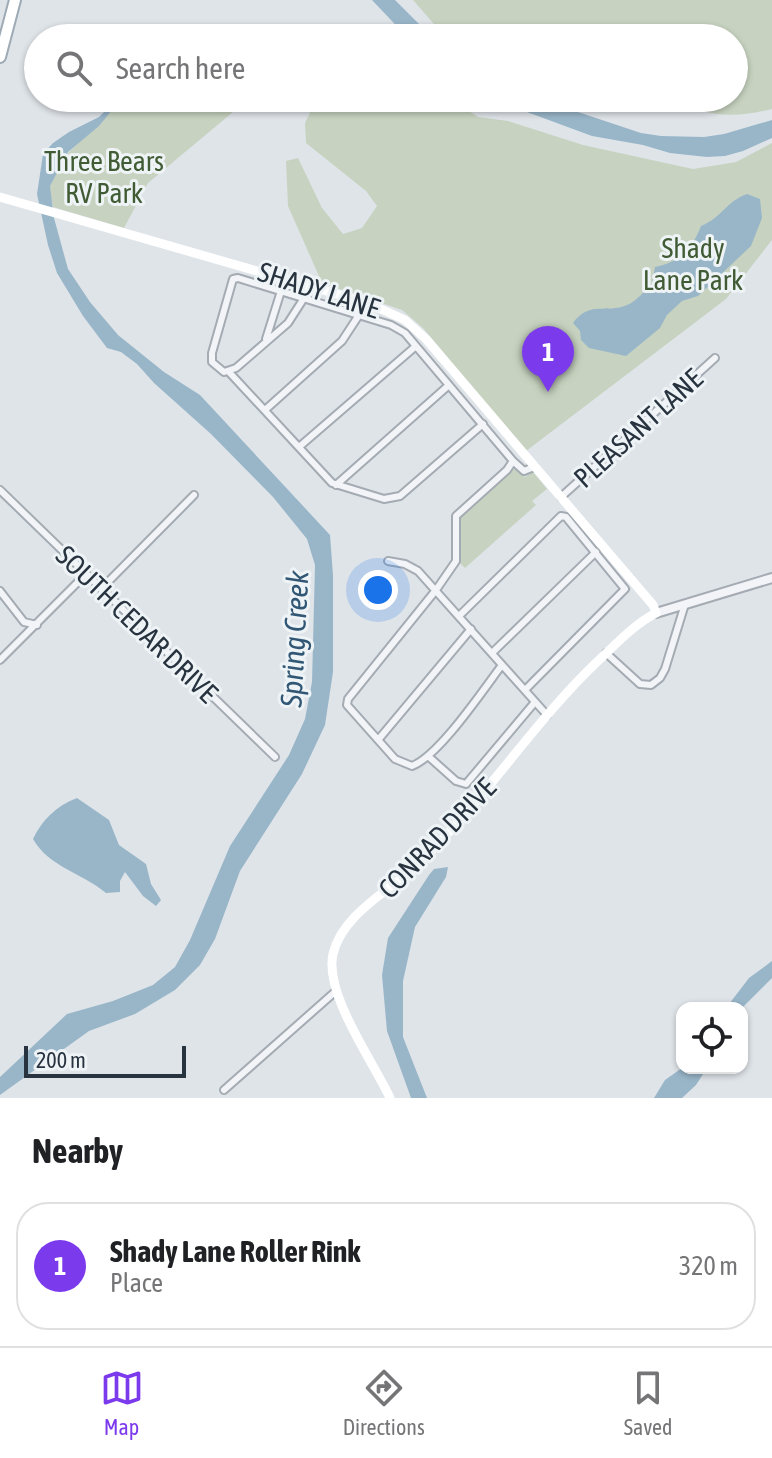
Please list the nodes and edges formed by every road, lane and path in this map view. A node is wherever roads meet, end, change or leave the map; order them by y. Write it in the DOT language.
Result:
graph roads {
  1 [pos="15,0"];
  2 [pos="0,57"];
  3 [pos="0,197"];
  4 [pos="297,282"];
  5 [pos="281,291"];
  6 [pos="292,295"];
  7 [pos="304,298"];
  8 [pos="359,315"];
  9 [pos="266,339"];
  10 [pos="416,346"];
  11 [pos="715,358"];
  12 [pos="229,372"];
  13 [pos="449,385"];
  14 [pos="265,410"];
  15 [pos="483,424"];
  16 [pos="299,447"];
  17 [pos="513,461"];
  18 [pos="534,467"];
  19 [pos="336,485"];
  20 [pos="0,490"];
  21 [pos="194,495"];
  22 [pos="561,497"];
  23 [pos="596,552"];
  24 [pos="388,561"];
  25 [pos="86,574"];
  26 [pos="771,578"];
  27 [pos="101,589"];
  28 [pos="436,590"];
  29 [pos="0,591"];
  30 [pos="685,604"];
  31 [pos="656,613"];
  32 [pos="459,616"];
  33 [pos="37,625"];
  34 [pos="471,629"];
  35 [pos="492,653"];
  36 [pos="606,653"];
  37 [pos="0,660"];
  38 [pos="502,665"];
  39 [pos="525,690"];
  40 [pos="535,702"];
  41 [pos="547,715"];
  42 [pos="378,740"];
  43 [pos="428,756"];
  44 [pos="275,757"];
  45 [pos="336,991"];
  46 [pos="224,1090"];
  47 [pos="390,1098"];
  1 -- 2 [label="main road"];
  3 -- 4 [label="main road, SHADY LANE"];
  4 -- 6 [label="street"];
  4 -- 18 [label="main road, SHADY LANE"];
  5 -- 6 [label="street"];
  5 -- 9 [label="street"];
  5 -- 12 [label="street"];
  6 -- 7 [label="street"];
  7 -- 8 [label="street"];
  7 -- 9 [label="street"];
  8 -- 10 [label="street"];
  8 -- 14 [label="street"];
  9 -- 12 [label="street"];
  10 -- 13 [label="street"];
  10 -- 16 [label="street"];
  11 -- 22 [label="street, PLEASANT LANE"];
  12 -- 14 [label="street"];
  13 -- 15 [label="street"];
  13 -- 19 [label="street"];
  14 -- 16 [label="street"];
  15 -- 17 [label="street"];
  15 -- 19 [label="street"];
  16 -- 19 [label="street"];
  17 -- 18 [label="street"];
  17 -- 28 [label="street"];
  18 -- 22 [label="main road, SHADY LANE"];
  20 -- 25 [label="street, SOUTH CEDAR DRIVE"];
  21 -- 27 [label="street"];
  22 -- 31 [label="main road, SHADY LANE"];
  23 -- 32 [label="street"];
  23 -- 35 [label="street"];
  23 -- 39 [label="street"];
  24 -- 28 [label="street"];
  25 -- 27 [label="street, SOUTH CEDAR DRIVE"];
  25 -- 33 [label="street"];
  26 -- 30 [label="street"];
  27 -- 44 [label="street, SOUTH CEDAR DRIVE"];
  28 -- 32 [label="street"];
  28 -- 42 [label="street"];
  29 -- 33 [label="street"];
  30 -- 31 [label="street"];
  30 -- 36 [label="street"];
  31 -- 36 [label="main road, CONRAD DRIVE"];
  32 -- 34 [label="street"];
  33 -- 37 [label="street"];
  34 -- 35 [label="street"];
  34 -- 42 [label="street"];
  35 -- 38 [label="street"];
  36 -- 41 [label="main road, CONRAD DRIVE"];
  38 -- 39 [label="street"];
  38 -- 43 [label="street"];
  39 -- 40 [label="street"];
  40 -- 41 [label="street"];
  40 -- 43 [label="street"];
  41 -- 45 [label="main road, CONRAD DRIVE"];
  42 -- 43 [label="street"];
  45 -- 46 [label="street"];
  45 -- 47 [label="main road, CONRAD DRIVE"];
}
